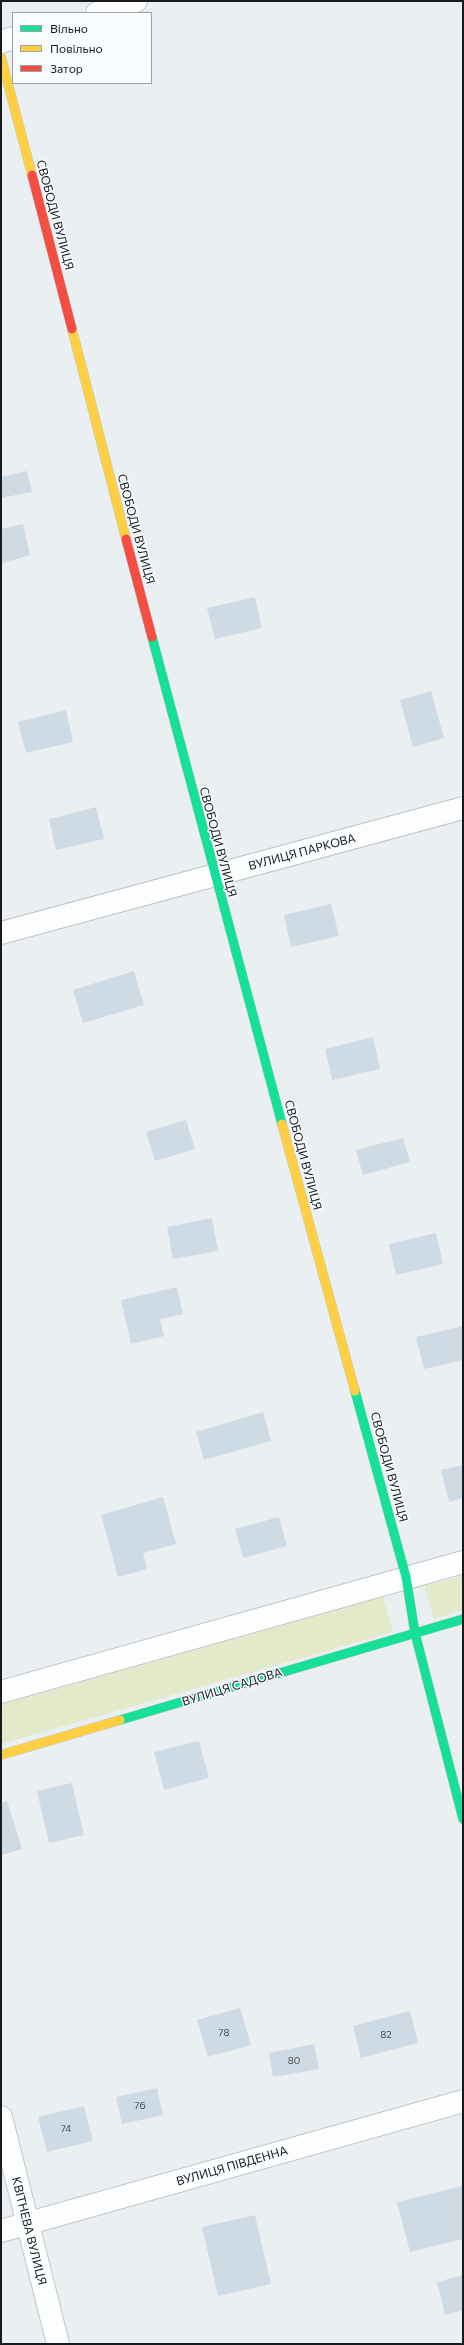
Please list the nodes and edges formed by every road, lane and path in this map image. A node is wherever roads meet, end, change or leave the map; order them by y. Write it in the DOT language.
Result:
graph roads {
  1 [pos="136,1"];
  2 [pos="100,12"];
  3 [pos="12,38"];
  4 [pos="1,42"];
  5 [pos="1,57"];
  6 [pos="463,808"];
  7 [pos="214,875"];
  8 [pos="1,932"];
  9 [pos="463,1562"];
  10 [pos="406,1577"];
  11 [pos="463,1619"];
  12 [pos="415,1633"];
  13 [pos="1,1692"];
  14 [pos="1,1755"];
  15 [pos="463,1819"];
  16 [pos="463,2101"];
  17 [pos="1,2118"];
  18 [pos="27,2224"];
  19 [pos="1,2231"];
  20 [pos="58,2344"];
  1 -- 2 [label="street"];
  3 -- 4 [label="street"];
  5 -- 7 [label="street, СВОБОДИ ВУЛИЦЯ"];
  6 -- 7 [label="street, ВУЛИЦЯ ПАРКОВА"];
  7 -- 8 [label="street, ВУЛИЦЯ ПАРКОВА"];
  7 -- 10 [label="street, СВОБОДИ ВУЛИЦЯ"];
  9 -- 10 [label="street"];
  10 -- 12 [label="street, СВОБОДИ ВУЛИЦЯ"];
  10 -- 13 [label="street"];
  11 -- 12 [label="street, ВУЛИЦЯ САДОВА"];
  12 -- 14 [label="street, ВУЛИЦЯ САДОВА"];
  12 -- 15 [label="street, СВОБОДИ ВУЛИЦЯ"];
  16 -- 18 [label="street, ВУЛИЦЯ ПІВДЕННА"];
  17 -- 18 [label="street, КВІТНЕВА ВУЛИЦЯ"];
  18 -- 19 [label="street, ВУЛИЦЯ ПІВДЕННА"];
  18 -- 20 [label="street, КВІТНЕВА ВУЛИЦЯ"];
}
